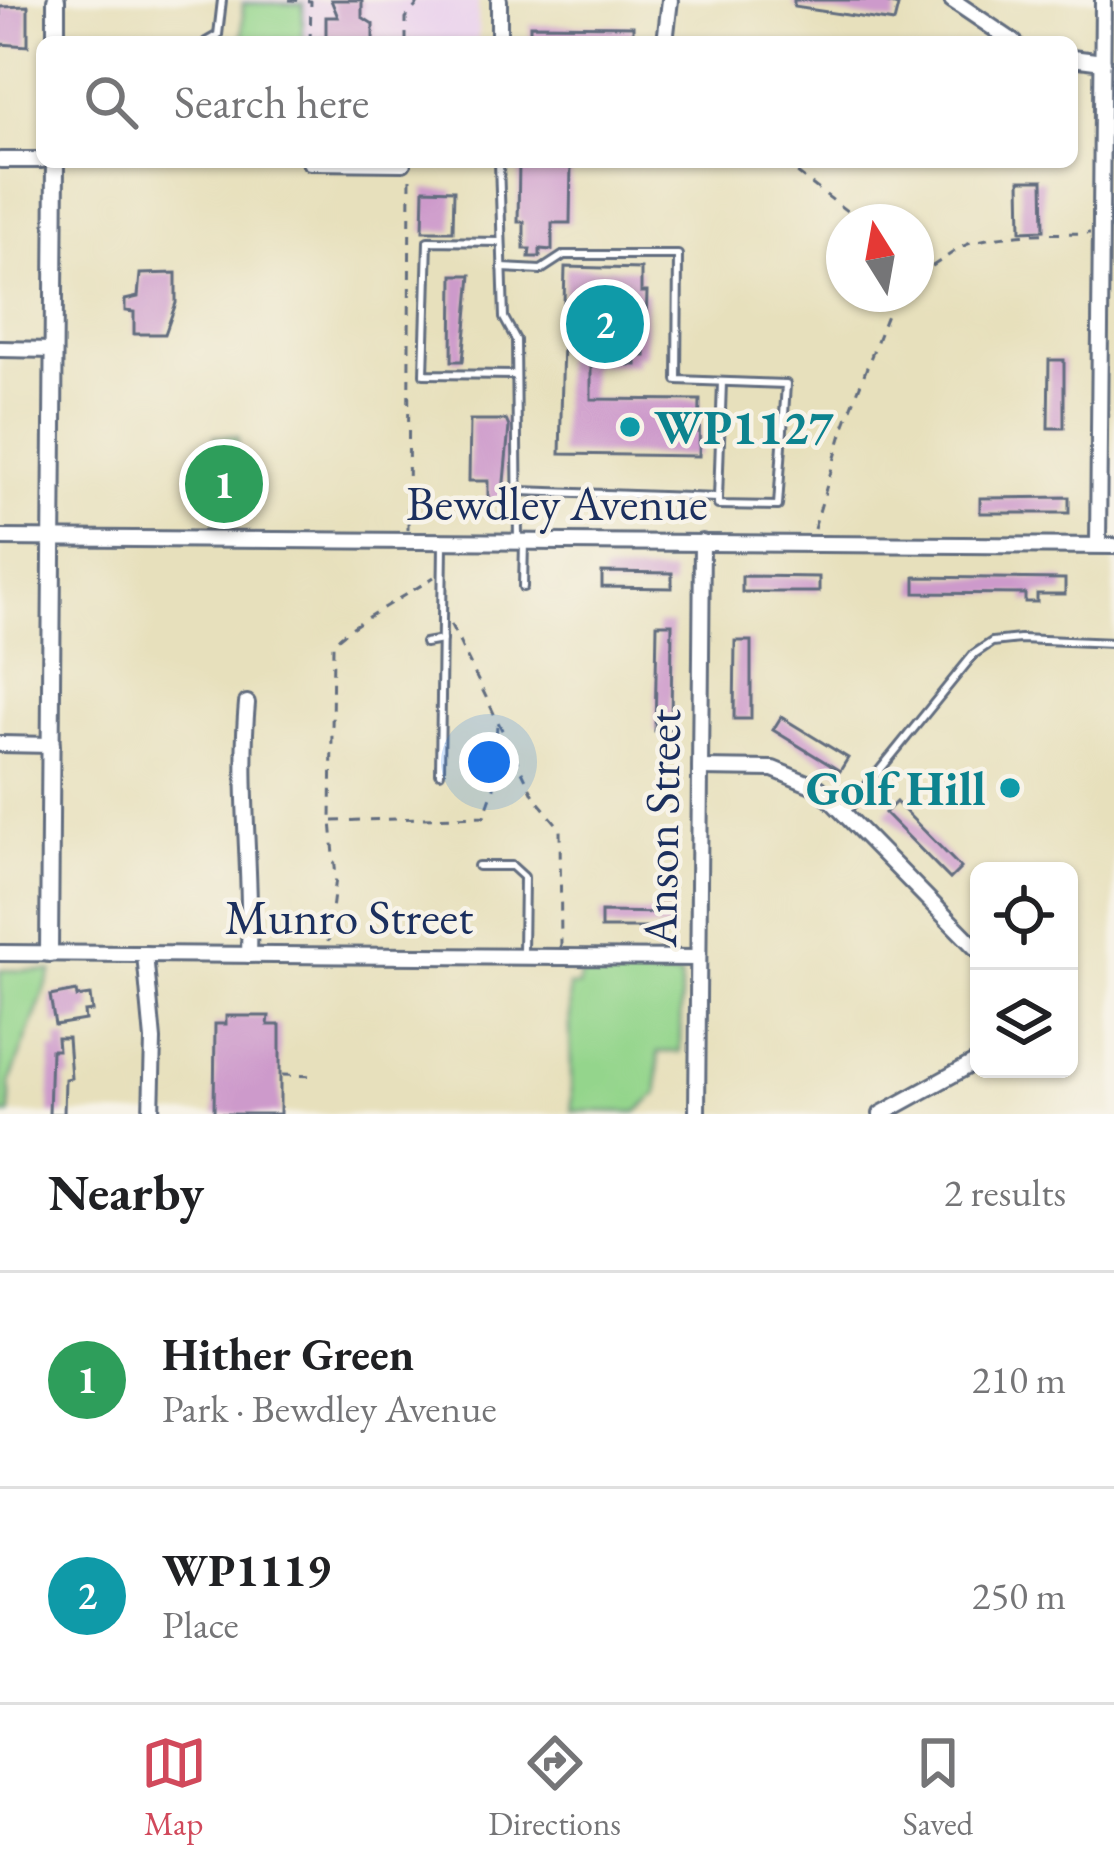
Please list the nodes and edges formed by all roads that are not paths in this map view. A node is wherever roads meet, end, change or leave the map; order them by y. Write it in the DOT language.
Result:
graph roads {
  1 [pos="56,0"];
  2 [pos="222,0"];
  3 [pos="499,0"];
  4 [pos="670,0"];
  5 [pos="952,0"];
  6 [pos="1103,0"];
  7 [pos="56,36"];
  8 [pos="216,36"];
  9 [pos="499,36"];
  10 [pos="666,36"];
  11 [pos="1005,36"];
  12 [pos="1078,59"];
  13 [pos="1102,62"];
  14 [pos="0,160"];
  15 [pos="36,160"];
  16 [pos="1108,167"];
  17 [pos="55,168"];
  18 [pos="500,168"];
  19 [pos="500,242"];
  20 [pos="502,268"];
  21 [pos="0,349"];
  22 [pos="53,350"];
  23 [pos="516,375"];
  24 [pos="722,381"];
  25 [pos="1107,444"];
  26 [pos="520,491"];
  27 [pos="718,498"];
  28 [pos="0,538"];
  29 [pos="52,539"];
  30 [pos="443,541"];
  31 [pos="521,541"];
  32 [pos="702,542"];
  33 [pos="1106,545"];
  34 [pos="523,586"];
  35 [pos="442,640"];
  36 [pos="425,643"];
  37 [pos="1114,643"];
  38 [pos="247,703"];
  39 [pos="0,744"];
  40 [pos="52,745"];
  41 [pos="700,768"];
  42 [pos="440,773"];
  43 [pos="845,813"];
  44 [pos="478,866"];
  45 [pos="970,942"];
  46 [pos="0,953"];
  47 [pos="49,953"];
  48 [pos="145,954"];
  49 [pos="249,955"];
  50 [pos="524,957"];
  51 [pos="698,958"];
  52 [pos="970,1065"];
  53 [pos="151,1114"];
  54 [pos="697,1114"];
  55 [pos="881,1114"];
  1 -- 7 [label="street"];
  2 -- 8 [label="lane"];
  3 -- 9 [label="street"];
  4 -- 10 [label="street"];
  5 -- 11 [label="street"];
  6 -- 13 [label="street"];
  12 -- 13 [label="street"];
  13 -- 16 [label="street"];
  14 -- 15 [label="street"];
  16 -- 25 [label="street"];
  17 -- 22 [label="street"];
  18 -- 19 [label="lane"];
  19 -- 20 [label="lane"];
  19 -- 23 [label="lane"];
  20 -- 23 [label="lane"];
  20 -- 24 [label="lane"];
  21 -- 22 [label="street"];
  22 -- 29 [label="street"];
  23 -- 26 [label="lane"];
  24 -- 27 [label="lane"];
  24 -- 27 [label="lane"];
  25 -- 33 [label="street"];
  26 -- 27 [label="lane"];
  26 -- 31 [label="lane"];
  28 -- 29 [label="street, Bewdley Avenue"];
  29 -- 30 [label="street, Bewdley Avenue"];
  29 -- 40 [label="street"];
  30 -- 31 [label="street, Bewdley Avenue"];
  30 -- 35 [label="lane"];
  31 -- 32 [label="street, Bewdley Avenue"];
  31 -- 34 [label="lane"];
  32 -- 33 [label="street, Bewdley Avenue"];
  32 -- 41 [label="street, Anson Street"];
  35 -- 36 [label="lane"];
  35 -- 42 [label="lane"];
  37 -- 43 [label="lane"];
  38 -- 49 [label="street"];
  39 -- 40 [label="street"];
  40 -- 47 [label="street"];
  41 -- 43 [label="street"];
  41 -- 51 [label="street, Anson Street"];
  43 -- 45 [label="street"];
  44 -- 50 [label="lane"];
  46 -- 47 [label="street, Munro Street"];
  47 -- 48 [label="street, Munro Street"];
  48 -- 49 [label="street, Munro Street"];
  48 -- 53 [label="street"];
  49 -- 50 [label="street, Munro Street"];
  50 -- 51 [label="street, Munro Street"];
  51 -- 54 [label="street, Anson Street"];
  52 -- 55 [label="street"];
}
